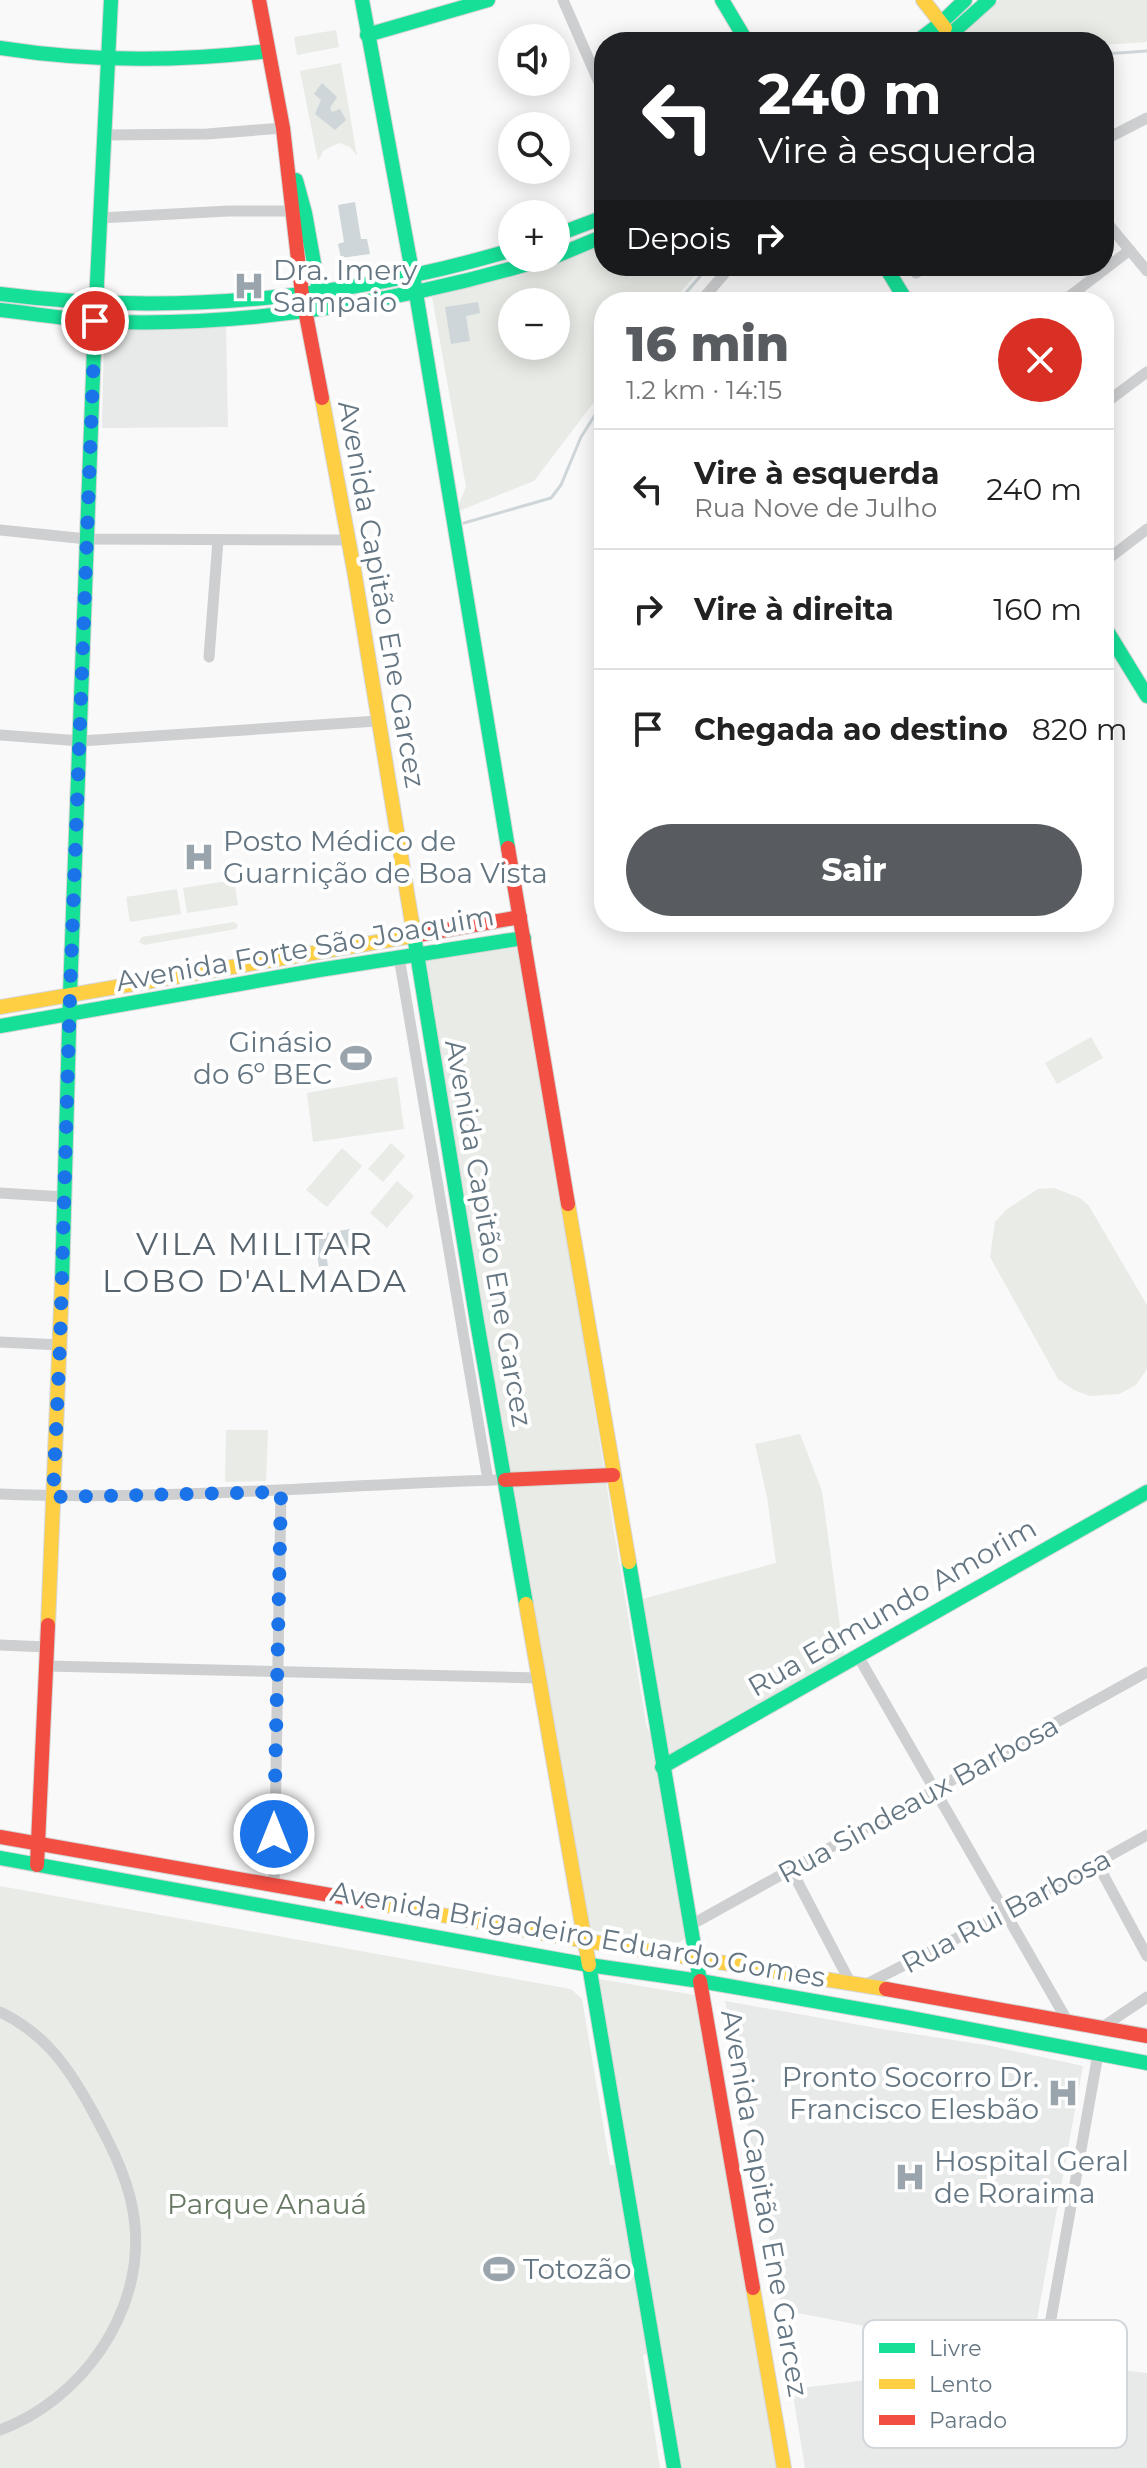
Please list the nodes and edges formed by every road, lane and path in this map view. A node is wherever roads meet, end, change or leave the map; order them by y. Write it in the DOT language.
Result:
graph roads {
  1 [pos="111,0"];
  2 [pos="259,0"];
  3 [pos="362,0"];
  4 [pos="488,0"];
  5 [pos="563,0"];
  6 [pos="722,0"];
  7 [pos="923,0"];
  8 [pos="965,0"];
  9 [pos="989,0"];
  10 [pos="741,32"];
  11 [pos="946,32"];
  12 [pos="949,32"];
  13 [pos="952,32"];
  14 [pos="367,35"];
  15 [pos="0,48"];
  16 [pos="268,51"];
  17 [pos="108,57"];
  18 [pos="594,71"];
  19 [pos="1147,118"];
  20 [pos="283,128"];
  21 [pos="104,135"];
  22 [pos="1114,135"];
  23 [pos="292,211"];
  24 [pos="100,218"];
  25 [pos="594,221"];
  26 [pos="570,230"];
  27 [pos="1114,231"];
  28 [pos="594,240"];
  29 [pos="570,250"];
  30 [pos="1130,250"];
  31 [pos="498,254"];
  32 [pos="1114,262"];
  33 [pos="1147,271"];
  34 [pos="504,272"];
  35 [pos="722,276"];
  36 [pos="1096,276"];
  37 [pos="412,277"];
  38 [pos="319,291"];
  39 [pos="709,292"];
  40 [pos="1075,292"];
  41 [pos="416,293"];
  42 [pos="0,294"];
  43 [pos="302,294"];
  44 [pos="96,303"];
  45 [pos="322,308"];
  46 [pos="0,310"];
  47 [pos="305,310"];
  48 [pos="95,321"];
  49 [pos="1147,372"];
  50 [pos="1114,397"];
  51 [pos="1147,529"];
  52 [pos="0,530"];
  53 [pos="87,539"];
  54 [pos="218,540"];
  55 [pos="348,540"];
  56 [pos="1114,554"];
  57 [pos="1114,642"];
  58 [pos="209,657"];
  59 [pos="1147,696"];
  60 [pos="377,721"];
  61 [pos="0,735"];
  62 [pos="81,741"];
  63 [pos="520,917"];
  64 [pos="414,936"];
  65 [pos="524,938"];
  66 [pos="367,944"];
  67 [pos="415,955"];
  68 [pos="399,957"];
  69 [pos="370,962"];
  70 [pos="212,971"];
  71 [pos="216,989"];
  72 [pos="70,994"];
  73 [pos="0,1007"];
  74 [pos="69,1015"];
  75 [pos="0,1026"];
  76 [pos="0,1193"];
  77 [pos="65,1197"];
  78 [pos="0,1342"];
  79 [pos="60,1345"];
  80 [pos="613,1475"];
  81 [pos="488,1480"];
  82 [pos="505,1480"];
  83 [pos="281,1492"];
  84 [pos="1147,1492"];
  85 [pos="0,1494"];
  86 [pos="53,1497"];
  87 [pos="0,1645"];
  88 [pos="47,1647"];
  89 [pos="858,1656"];
  90 [pos="47,1666"];
  91 [pos="278,1671"];
  92 [pos="1147,1672"];
  93 [pos="538,1678"];
  94 [pos="662,1767"];
  95 [pos="934,1790"];
  96 [pos="1147,1835"];
  97 [pos="0,1837"];
  98 [pos="38,1843"];
  99 [pos="0,1858"];
  100 [pos="1097,1863"];
  101 [pos="37,1865"];
  102 [pos="792,1871"];
  103 [pos="274,1885"];
  104 [pos="1006,1913"];
  105 [pos="689,1926"];
  106 [pos="585,1941"];
  107 [pos="1147,1956"];
  108 [pos="694,1958"];
  109 [pos="589,1965"];
  110 [pos="700,1981"];
  111 [pos="858,1985"];
  112 [pos="916,1994"];
  113 [pos="1147,1997"];
  114 [pos="956,2002"];
  115 [pos="0,2012"];
  116 [pos="905,2017"];
  117 [pos="1068,2022"];
  118 [pos="952,2027"];
  119 [pos="1101,2028"];
  120 [pos="1147,2036"];
  121 [pos="1098,2054"];
  122 [pos="1147,2063"];
  123 [pos="1051,2320"];
  124 [pos="0,2430"];
  125 [pos="674,2468"];
  126 [pos="784,2468"];
  1 -- 17 [label="main road"];
  2 -- 16 [label="main road, Avenida Capitão Ene Garcez"];
  3 -- 14 [label="main road, Avenida Capitão Ene Garcez"];
  4 -- 14 [label="main road"];
  5 -- 18 [label="street"];
  6 -- 10 [label="main road"];
  7 -- 11 [label="main road"];
  8 -- 12 [label="main road"];
  9 -- 13 [label="main road"];
  14 -- 37 [label="main road, Avenida Capitão Ene Garcez"];
  15 -- 17 [label="main road"];
  16 -- 17 [label="main road"];
  16 -- 20 [label="main road, Avenida Capitão Ene Garcez"];
  17 -- 21 [label="main road"];
  19 -- 22 [label="street"];
  20 -- 21 [label="street"];
  20 -- 23 [label="main road, Avenida Capitão Ene Garcez"];
  20 -- 38 [label="main road"];
  21 -- 24 [label="main road"];
  23 -- 24 [label="street"];
  23 -- 43 [label="main road, Avenida Capitão Ene Garcez"];
  24 -- 44 [label="main road"];
  25 -- 26 [label="main road"];
  27 -- 30 [label="street"];
  28 -- 29 [label="main road"];
  30 -- 32 [label="street"];
  30 -- 33 [label="street"];
  31 -- 37 [label="main road"];
  34 -- 41 [label="main road"];
  35 -- 39 [label="street"];
  36 -- 40 [label="street"];
  37 -- 38 [label="main road"];
  37 -- 41 [label="main road, Avenida Capitão Ene Garcez"];
  38 -- 43 [label="main road"];
  38 -- 45 [label="main road"];
  41 -- 45 [label="main road"];
  41 -- 63 [label="main road, Avenida Capitão Ene Garcez"];
  42 -- 44 [label="main road"];
  43 -- 44 [label="main road"];
  43 -- 47 [label="main road, Avenida Capitão Ene Garcez"];
  45 -- 47 [label="main road"];
  46 -- 48 [label="main road"];
  47 -- 48 [label="main road"];
  47 -- 55 [label="main road, Avenida Capitão Ene Garcez"];
  48 -- 53 [label="main road"];
  49 -- 50 [label="street"];
  51 -- 56 [label="street"];
  52 -- 53 [label="street"];
  53 -- 54 [label="street"];
  53 -- 62 [label="main road"];
  54 -- 55 [label="street"];
  54 -- 58 [label="street"];
  55 -- 60 [label="main road, Avenida Capitão Ene Garcez"];
  57 -- 59 [label="main road"];
  60 -- 62 [label="street"];
  60 -- 64 [label="main road, Avenida Capitão Ene Garcez"];
  61 -- 62 [label="street"];
  62 -- 72 [label="main road"];
  63 -- 64 [label="main road, Avenida Forte São Joaquim"];
  63 -- 65 [label="main road, Avenida Capitão Ene Garcez"];
  64 -- 66 [label="main road, Avenida Forte São Joaquim"];
  64 -- 67 [label="main road, Avenida Capitão Ene Garcez"];
  65 -- 67 [label="main road, Avenida Forte São Joaquim"];
  65 -- 80 [label="main road, Avenida Capitão Ene Garcez"];
  66 -- 69 [label="main road"];
  66 -- 70 [label="main road, Avenida Forte São Joaquim"];
  67 -- 68 [label="main road, Avenida Forte São Joaquim"];
  67 -- 82 [label="main road, Avenida Capitão Ene Garcez"];
  68 -- 69 [label="main road, Avenida Forte São Joaquim"];
  68 -- 81 [label="street, Avenida Capitão Ene Garcez"];
  69 -- 71 [label="main road, Avenida Forte São Joaquim"];
  70 -- 71 [label="main road"];
  70 -- 72 [label="main road, Avenida Forte São Joaquim"];
  71 -- 74 [label="main road, Avenida Forte São Joaquim"];
  72 -- 73 [label="main road, Avenida Forte São Joaquim"];
  72 -- 74 [label="main road"];
  74 -- 75 [label="main road, Avenida Forte São Joaquim"];
  74 -- 77 [label="main road"];
  76 -- 77 [label="street"];
  77 -- 79 [label="main road"];
  78 -- 79 [label="street"];
  79 -- 86 [label="main road"];
  80 -- 82 [label="main road"];
  80 -- 94 [label="main road, Avenida Capitão Ene Garcez"];
  81 -- 82 [label="street"];
  81 -- 83 [label="street"];
  82 -- 93 [label="main road, Avenida Capitão Ene Garcez"];
  83 -- 86 [label="street"];
  83 -- 91 [label="street"];
  84 -- 89 [label="main road, Rua Edmundo Amorim"];
  85 -- 86 [label="street"];
  86 -- 88 [label="main road"];
  87 -- 88 [label="street"];
  88 -- 90 [label="main road"];
  89 -- 94 [label="main road, Rua Edmundo Amorim"];
  89 -- 95 [label="street"];
  90 -- 91 [label="street"];
  90 -- 98 [label="main road"];
  91 -- 93 [label="street"];
  91 -- 103 [label="street"];
  92 -- 95 [label="street, Rua Sindeaux Barbosa"];
  93 -- 106 [label="main road, Avenida Capitão Ene Garcez"];
  94 -- 105 [label="main road, Avenida Capitão Ene Garcez"];
  95 -- 102 [label="street, Rua Sindeaux Barbosa"];
  95 -- 104 [label="street"];
  96 -- 100 [label="street, Rua Rui Barbosa"];
  97 -- 98 [label="main road, Avenida Brigadeiro Eduardo Gomes"];
  98 -- 101 [label="main road"];
  98 -- 103 [label="main road, Avenida Brigadeiro Eduardo Gomes"];
  99 -- 101 [label="main road, Avenida Brigadeiro Eduardo Gomes"];
  100 -- 104 [label="street, Rua Rui Barbosa"];
  100 -- 107 [label="street"];
  101 -- 109 [label="main road, Avenida Brigadeiro Eduardo Gomes"];
  102 -- 105 [label="street, Rua Sindeaux Barbosa"];
  102 -- 111 [label="street"];
  103 -- 106 [label="main road, Avenida Brigadeiro Eduardo Gomes"];
  104 -- 111 [label="street, Rua Rui Barbosa"];
  104 -- 117 [label="street"];
  105 -- 108 [label="main road, Avenida Capitão Ene Garcez"];
  106 -- 108 [label="main road, Avenida Brigadeiro Eduardo Gomes"];
  106 -- 109 [label="main road, Avenida Capitão Ene Garcez"];
  108 -- 110 [label="main road, Avenida Capitão Ene Garcez"];
  108 -- 111 [label="main road, Avenida Brigadeiro Eduardo Gomes"];
  109 -- 110 [label="main road, Avenida Brigadeiro Eduardo Gomes"];
  109 -- 125 [label="main road, Avenida Capitão Ene Garcez"];
  110 -- 116 [label="main road, Avenida Brigadeiro Eduardo Gomes"];
  110 -- 126 [label="main road, Avenida Capitão Ene Garcez"];
  111 -- 112 [label="main road, Avenida Brigadeiro Eduardo Gomes"];
  112 -- 114 [label="main road, Avenida Brigadeiro Eduardo Gomes"];
  112 -- 116 [label="main road"];
  113 -- 119 [label="street"];
  114 -- 117 [label="main road, Avenida Brigadeiro Eduardo Gomes"];
  114 -- 118 [label="main road"];
  115 -- 124 [label="street"];
  116 -- 118 [label="main road, Avenida Brigadeiro Eduardo Gomes"];
  117 -- 119 [label="main road, Avenida Brigadeiro Eduardo Gomes"];
  118 -- 121 [label="main road, Avenida Brigadeiro Eduardo Gomes"];
  119 -- 120 [label="main road, Avenida Brigadeiro Eduardo Gomes"];
  121 -- 122 [label="main road, Avenida Brigadeiro Eduardo Gomes"];
  121 -- 123 [label="street"];
}
